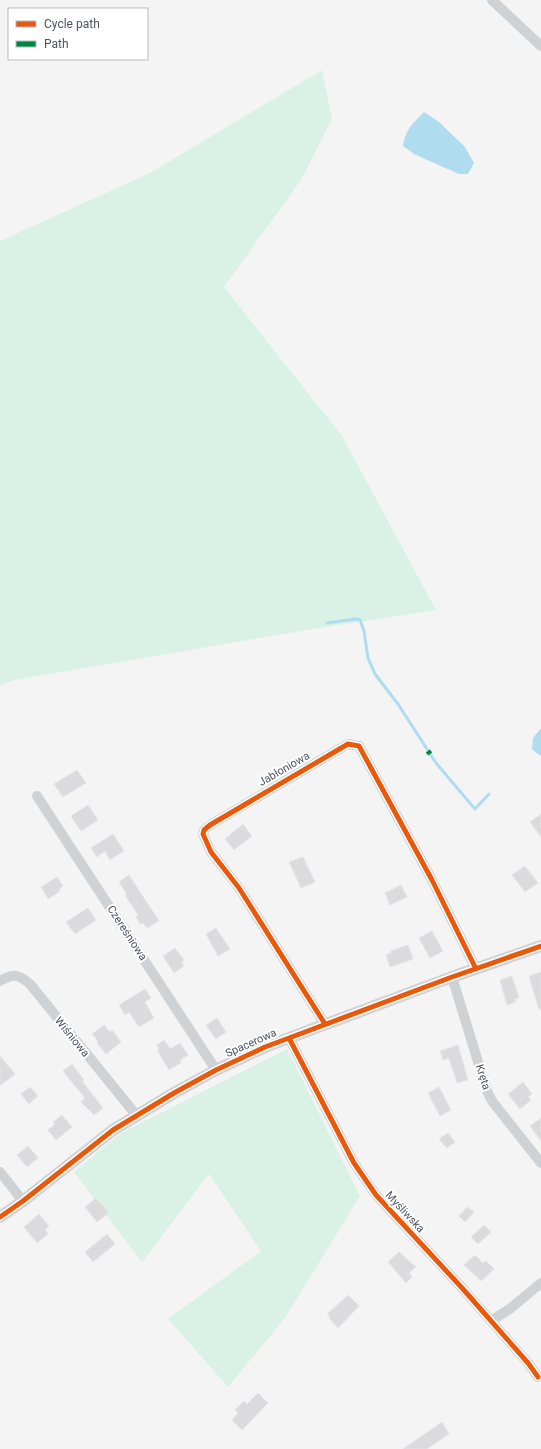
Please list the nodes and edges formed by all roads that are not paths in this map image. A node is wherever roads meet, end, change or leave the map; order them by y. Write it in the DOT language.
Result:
graph roads {
  1 [pos="492,0"];
  2 [pos="541,46"];
  3 [pos="37,796"];
  4 [pos="541,946"];
  5 [pos="476,969"];
  6 [pos="452,977"];
  7 [pos="0,981"];
  8 [pos="325,1024"];
  9 [pos="289,1038"];
  10 [pos="216,1070"];
  11 [pos="137,1116"];
  12 [pos="541,1163"];
  13 [pos="0,1172"];
  14 [pos="23,1202"];
  15 [pos="0,1218"];
  16 [pos="541,1283"];
  17 [pos="491,1321"];
  18 [pos="538,1377"];
  1 -- 2 [label="street"];
  3 -- 10 [label="street, Czereśniowa"];
  4 -- 5 [label="street, Spacerowa"];
  5 -- 6 [label="street, Spacerowa"];
  5 -- 8 [label="street, Jabłoniowa"];
  6 -- 8 [label="street, Spacerowa"];
  6 -- 12 [label="street, Kręta"];
  7 -- 11 [label="street, Wiśniowa"];
  8 -- 9 [label="street, Spacerowa"];
  9 -- 10 [label="street, Spacerowa"];
  9 -- 17 [label="street, Myśliwska"];
  10 -- 11 [label="street, Spacerowa"];
  11 -- 14 [label="street, Spacerowa"];
  13 -- 14 [label="street"];
  14 -- 15 [label="street, Spacerowa"];
  16 -- 17 [label="street"];
  17 -- 18 [label="street, Myśliwska"];
}
